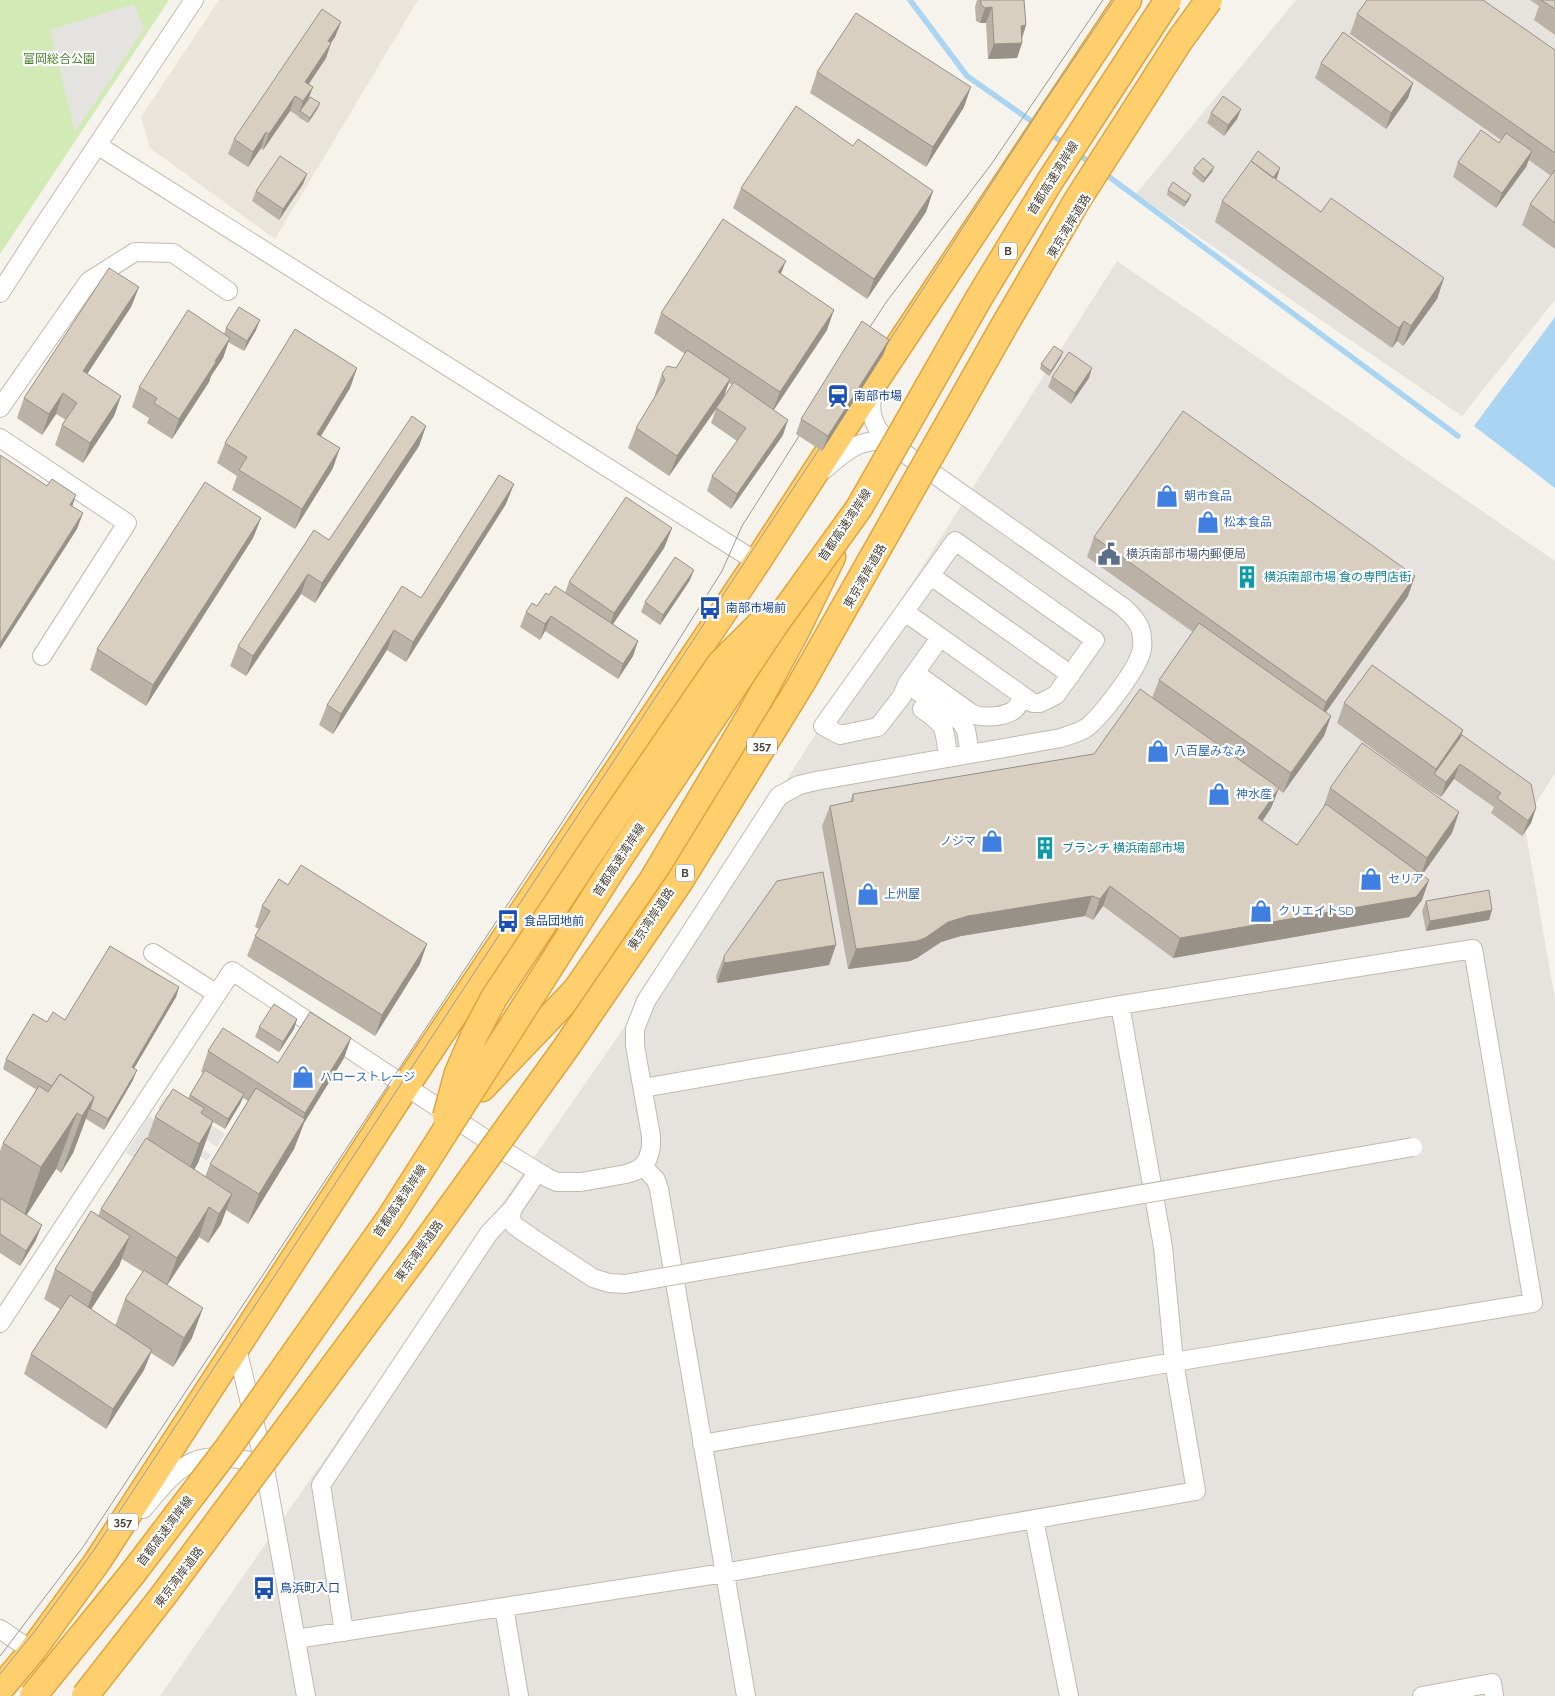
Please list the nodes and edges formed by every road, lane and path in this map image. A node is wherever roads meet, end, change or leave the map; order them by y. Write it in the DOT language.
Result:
graph roads {
  1 [pos="194,0"];
  2 [pos="1128,0"];
  3 [pos="1168,0"];
  4 [pos="1208,0"];
  5 [pos="1215,0"];
  6 [pos="97,145"];
  7 [pos="228,290"];
  8 [pos="0,293"];
  9 [pos="873,384"];
  10 [pos="0,408"];
  11 [pos="0,438"];
  12 [pos="887,441"];
  13 [pos="926,470"];
  14 [pos="808,484"];
  15 [pos="757,562"];
  16 [pos="824,564"];
  17 [pos="930,576"];
  18 [pos="905,612"];
  19 [pos="770,633"];
  20 [pos="940,638"];
  21 [pos="42,656"];
  22 [pos="1071,675"];
  23 [pos="908,684"];
  24 [pos="1024,697"];
  25 [pos="970,754"];
  26 [pos="948,758"];
  27 [pos="153,953"];
  28 [pos="217,994"];
  29 [pos="1120,1005"];
  30 [pos="406,1086"];
  31 [pos="482,1088"];
  32 [pos="642,1088"];
  33 [pos="444,1122"];
  34 [pos="496,1146"];
  35 [pos="1413,1147"];
  36 [pos="643,1166"];
  37 [pos="424,1167"];
  38 [pos="537,1173"];
  39 [pos="402,1200"];
  40 [pos="513,1208"];
  41 [pos="0,1323"];
  42 [pos="237,1348"];
  43 [pos="1174,1362"];
  44 [pos="702,1444"];
  45 [pos="264,1463"];
  46 [pos="1034,1519"];
  47 [pos="97,1562"];
  48 [pos="724,1573"];
  49 [pos="504,1607"];
  50 [pos="0,1629"];
  51 [pos="344,1632"];
  52 [pos="296,1639"];
  53 [pos="32,1650"];
  54 [pos="0,1690"];
  55 [pos="33,1696"];
  56 [pos="87,1696"];
  57 [pos="306,1696"];
  58 [pos="519,1696"];
  59 [pos="746,1696"];
  60 [pos="1069,1696"];
  61 [pos="1422,1696"];
  62 [pos="1494,1696"];
  1 -- 6 [label="street"];
  2 -- 9 [label="highway, 357"];
  3 -- 16 [label="highway, 首都高速湾岸線 / B, bridge"];
  4 -- 56 [label="highway, B, bridge"];
  5 -- 13 [label="highway, 東京湾岸道路 / 357"];
  6 -- 8 [label="street"];
  6 -- 15 [label="street"];
  7 -- 10 [label="street"];
  9 -- 12 [label="street"];
  9 -- 14 [label="highway, 357"];
  11 -- 21 [label="street"];
  12 -- 13 [label="street"];
  12 -- 14 [label="street"];
  13 -- 25 [label="street"];
  13 -- 34 [label="highway, 東京湾岸道路 / 357"];
  14 -- 15 [label="highway, 357"];
  15 -- 30 [label="highway, 357"];
  16 -- 19 [label="highway, 首都高速湾岸線 / B, bridge"];
  16 -- 31 [label="highway"];
  16 -- 33 [label="highway, bridge"];
  17 -- 18 [label="street"];
  17 -- 22 [label="street"];
  17 -- 22 [label="street"];
  18 -- 20 [label="street"];
  18 -- 23 [label="street"];
  19 -- 31 [label="highway, bridge"];
  19 -- 33 [label="highway, bridge"];
  19 -- 37 [label="highway, 首都高速湾岸線 / B, bridge"];
  20 -- 23 [label="street"];
  20 -- 24 [label="street"];
  22 -- 24 [label="street"];
  23 -- 24 [label="street"];
  23 -- 25 [label="street"];
  23 -- 26 [label="street"];
  25 -- 26 [label="street"];
  26 -- 32 [label="street"];
  27 -- 28 [label="street"];
  28 -- 30 [label="street"];
  28 -- 41 [label="street"];
  29 -- 32 [label="street"];
  29 -- 43 [label="street"];
  29 -- 43 [label="street"];
  30 -- 34 [label="street"];
  30 -- 42 [label="highway, 357"];
  31 -- 39 [label="highway, bridge"];
  32 -- 36 [label="street"];
  33 -- 37 [label="highway, bridge"];
  34 -- 38 [label="street"];
  34 -- 45 [label="highway, 東京湾岸道路 / 357"];
  35 -- 40 [label="street, bridge"];
  36 -- 38 [label="street"];
  36 -- 44 [label="street"];
  37 -- 39 [label="highway, 首都高速湾岸線 / B, bridge"];
  38 -- 40 [label="street"];
  39 -- 55 [label="highway, 首都高速湾岸線 / B, bridge"];
  40 -- 51 [label="street"];
  42 -- 45 [label="street"];
  42 -- 47 [label="highway, 357"];
  43 -- 44 [label="street"];
  43 -- 46 [label="street"];
  44 -- 48 [label="street"];
  45 -- 47 [label="street"];
  45 -- 52 [label="street"];
  45 -- 56 [label="highway, 東京湾岸道路 / 357"];
  46 -- 48 [label="street"];
  46 -- 60 [label="street"];
  47 -- 53 [label="highway, 357"];
  48 -- 49 [label="street"];
  48 -- 59 [label="street"];
  49 -- 51 [label="street"];
  49 -- 58 [label="street"];
  50 -- 53 [label="street"];
  51 -- 52 [label="street"];
  52 -- 57 [label="street"];
  53 -- 54 [label="highway, 357"];
  61 -- 62 [label="street"];
}
